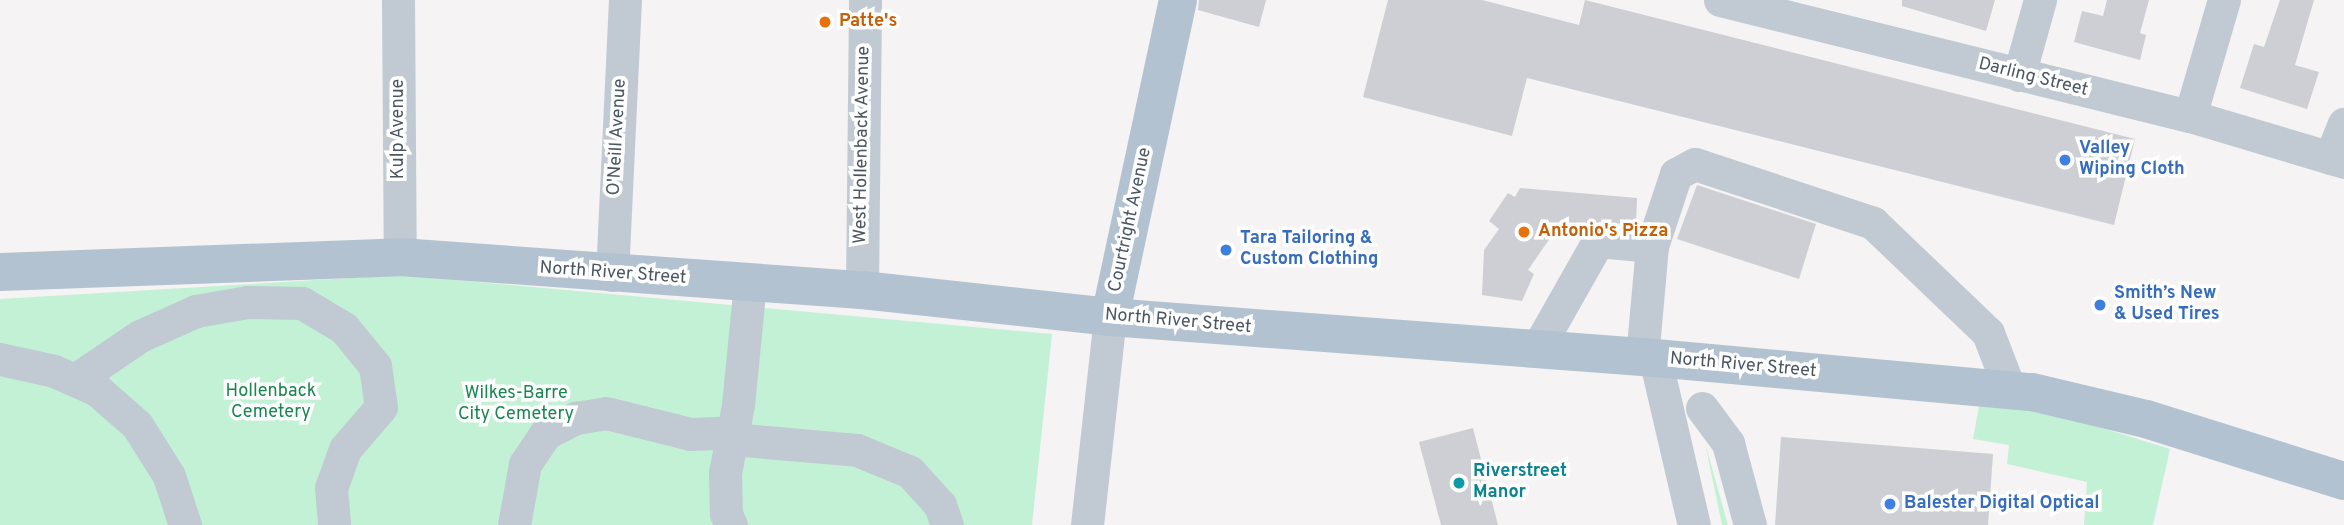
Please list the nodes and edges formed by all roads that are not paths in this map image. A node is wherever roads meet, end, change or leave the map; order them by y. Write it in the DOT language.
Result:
graph roads {
  1 [pos="398,0"];
  2 [pos="625,0"];
  3 [pos="865,0"];
  4 [pos="1178,0"];
  5 [pos="1720,0"];
  6 [pos="2040,0"];
  7 [pos="2224,0"];
  8 [pos="2019,75"];
  9 [pos="2190,117"];
  10 [pos="2344,124"];
  11 [pos="2337,160"];
  12 [pos="1652,246"];
  13 [pos="400,257"];
  14 [pos="0,272"];
  15 [pos="612,275"];
  16 [pos="750,283"];
  17 [pos="862,289"];
  18 [pos="1110,317"];
  19 [pos="1537,349"];
  20 [pos="1648,357"];
  21 [pos="0,359"];
  22 [pos="1713,363"];
  23 [pos="75,380"];
  24 [pos="2010,390"];
  25 [pos="1702,408"];
  26 [pos="1669,419"];
  27 [pos="732,439"];
  28 [pos="2344,481"];
  29 [pos="186,525"];
  30 [pos="334,525"];
  31 [pos="514,525"];
  32 [pos="731,525"];
  33 [pos="947,525"];
  34 [pos="1087,525"];
  35 [pos="1694,525"];
  36 [pos="1750,525"];
  1 -- 13 [label="street, Kulp Avenue"];
  2 -- 15 [label="street, O'Neill Avenue"];
  3 -- 17 [label="street, West Hollenback Avenue"];
  4 -- 18 [label="main road, Courtright Avenue"];
  5 -- 8 [label="street, Darling Street"];
  6 -- 8 [label="street"];
  7 -- 9 [label="street"];
  8 -- 9 [label="street, Darling Street"];
  9 -- 11 [label="street, Darling Street"];
  10 -- 11 [label="street"];
  12 -- 19 [label="street"];
  12 -- 20 [label="street"];
  12 -- 24 [label="street"];
  13 -- 14 [label="main road, North River Street"];
  13 -- 15 [label="main road, North River Street"];
  15 -- 16 [label="main road, North River Street"];
  16 -- 17 [label="main road, North River Street"];
  16 -- 27 [label="street"];
  17 -- 18 [label="main road, North River Street"];
  18 -- 19 [label="main road, North River Street"];
  18 -- 34 [label="street, Courtright Avenue"];
  19 -- 20 [label="main road, North River Street"];
  20 -- 22 [label="main road, North River Street"];
  20 -- 26 [label="street"];
  21 -- 23 [label="street"];
  22 -- 24 [label="main road, North River Street"];
  22 -- 25 [label="street"];
  23 -- 29 [label="street"];
  23 -- 30 [label="street"];
  24 -- 28 [label="main road, North River Street"];
  25 -- 26 [label="street"];
  25 -- 36 [label="street"];
  26 -- 35 [label="street"];
  27 -- 31 [label="street"];
  27 -- 32 [label="street"];
  27 -- 33 [label="street"];
}
